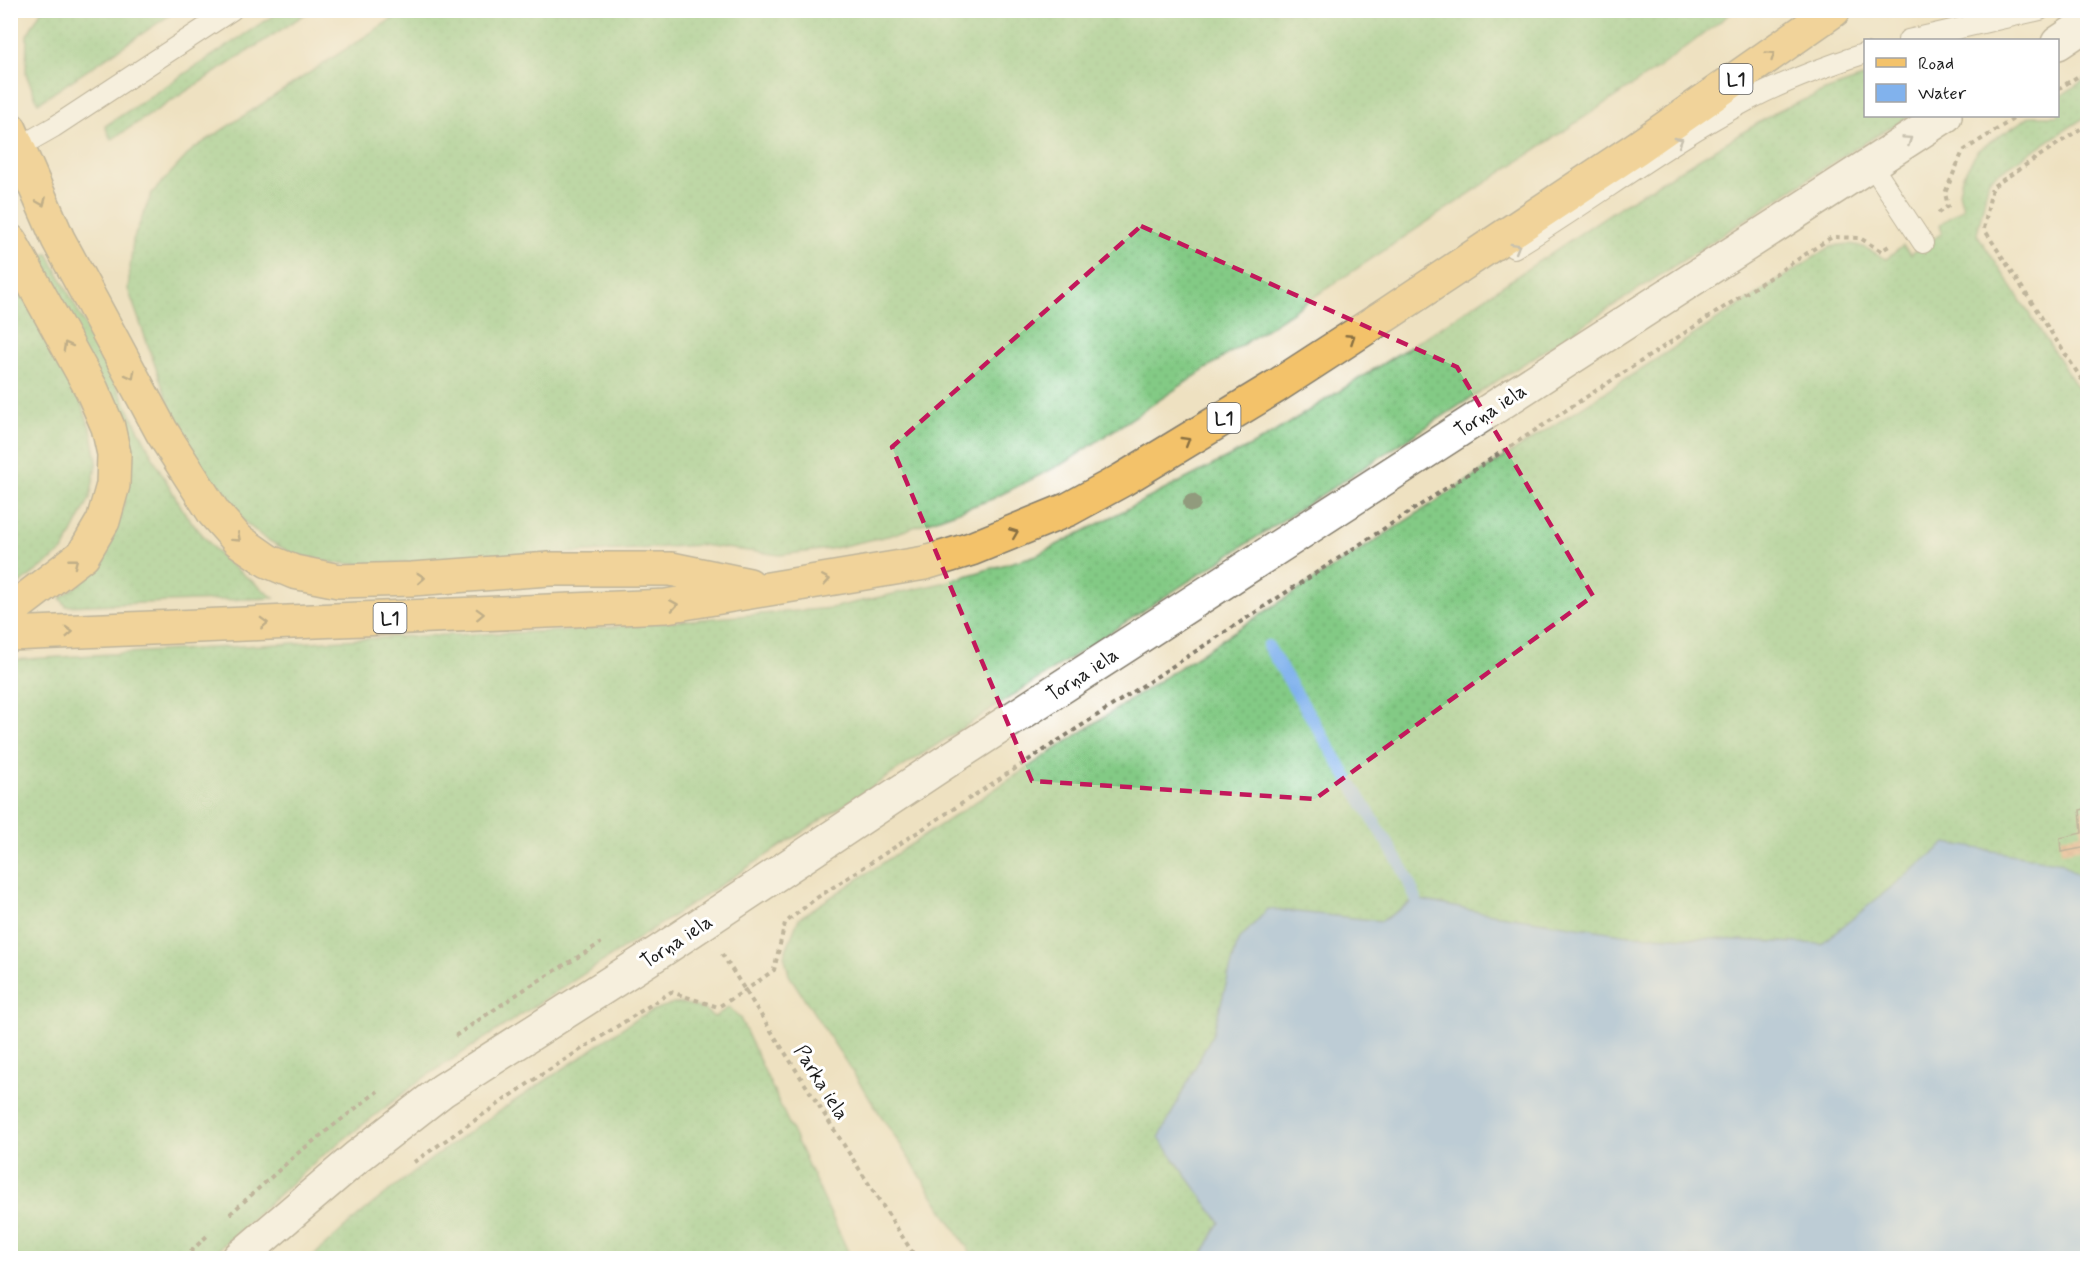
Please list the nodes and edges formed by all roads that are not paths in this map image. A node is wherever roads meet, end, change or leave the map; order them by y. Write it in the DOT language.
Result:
graph roads {
  1 [pos="232,10"];
  2 [pos="1834,10"];
  3 [pos="2040,10"];
  4 [pos="2088,23"];
  5 [pos="1912,39"];
  6 [pos="2059,42"];
  7 [pos="1864,54"];
  8 [pos="1943,117"];
  9 [pos="12,149"];
  10 [pos="1871,164"];
  11 [pos="1918,236"];
  12 [pos="10,242"];
  13 [pos="1389,313"];
  14 [pos="768,588"];
  15 [pos="10,608"];
  16 [pos="10,634"];
  17 [pos="239,1258"];
  1 -- 9 [label="lane"];
  13 -- 2 [label="main road, L1, one-way"];
  3 -- 5 [label="lane"];
  4 -- 6 [label="street"];
  13 -- 7 [label="lane, one-way"];
  10 -- 8 [label="street, Torņa iela, one-way"];
  9 -- 14 [label="main road, one-way"];
  10 -- 11 [label="lane"];
  10 -- 17 [label="street, Torņa iela"];
  15 -- 12 [label="main road, one-way"];
  14 -- 13 [label="main road, L1, one-way"];
  16 -- 14 [label="main road, L1, one-way"];
}
